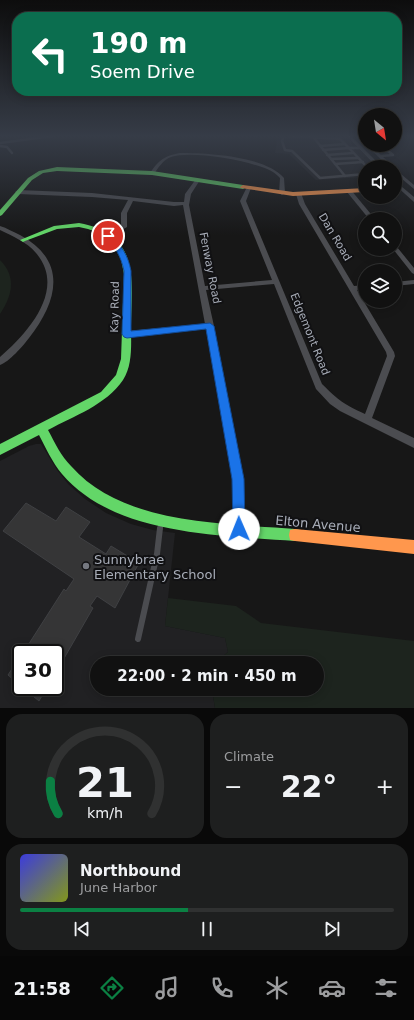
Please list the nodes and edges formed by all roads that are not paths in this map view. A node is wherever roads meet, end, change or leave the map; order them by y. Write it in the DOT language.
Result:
graph roads {
  1 [pos="52,169"];
  2 [pos="53,169"];
  3 [pos="155,169"];
  4 [pos="274,169"];
  5 [pos="311,169"];
  6 [pos="339,169"];
  7 [pos="152,173"];
  8 [pos="358,175"];
  9 [pos="345,176"];
  10 [pos="402,177"];
  11 [pos="198,180"];
  12 [pos="413,185"];
  13 [pos="249,188"];
  14 [pos="402,188"];
  15 [pos="358,190"];
  16 [pos="349,191"];
  17 [pos="18,192"];
  18 [pos="282,193"];
  19 [pos="299,194"];
  20 [pos="131,199"];
  21 [pos="414,200"];
  22 [pos="186,203"];
  23 [pos="3,206"];
  24 [pos="366,212"];
  25 [pos="0,214"];
  26 [pos="0,228"];
  27 [pos="108,236"];
  28 [pos="23,240"];
  29 [pos="401,256"];
  30 [pos="414,272"];
  31 [pos="276,282"];
  32 [pos="414,282"];
  33 [pos="402,283"];
  34 [pos="203,288"];
  35 [pos="352,288"];
  36 [pos="358,288"];
  37 [pos="210,326"];
  38 [pos="127,334"];
  39 [pos="0,362"];
  40 [pos="367,420"];
  41 [pos="41,428"];
  42 [pos="414,443"];
  43 [pos="0,450"];
  44 [pos="161,521"];
  45 [pos="239,529"];
  46 [pos="414,547"];
  47 [pos="138,639"];
  1 -- 17 [label="street"];
  2 -- 7 [label="street"];
  3 -- 7 [label="street"];
  4 -- 18 [label="street"];
  5 -- 9 [label="lane"];
  6 -- 9 [label="lane"];
  7 -- 11 [label="street"];
  8 -- 9 [label="lane"];
  10 -- 12 [label="street"];
  11 -- 13 [label="street"];
  11 -- 22 [label="street"];
  12 -- 14 [label="street"];
  13 -- 18 [label="street"];
  13 -- 31 [label="street, Edgemont Road"];
  14 -- 21 [label="street"];
  15 -- 16 [label="street"];
  16 -- 19 [label="street"];
  16 -- 24 [label="street"];
  17 -- 20 [label="street"];
  17 -- 23 [label="street"];
  18 -- 19 [label="street"];
  19 -- 35 [label="street, Dan Road"];
  20 -- 22 [label="street"];
  20 -- 27 [label="street"];
  22 -- 34 [label="street, Fenway Road"];
  23 -- 25 [label="street"];
  26 -- 28 [label="street"];
  27 -- 28 [label="street, Kay Road"];
  27 -- 38 [label="street, Kay Road"];
  28 -- 39 [label="street"];
  29 -- 30 [label="street"];
  31 -- 34 [label="street"];
  31 -- 40 [label="street, Edgemont Road"];
  32 -- 33 [label="street"];
  34 -- 37 [label="street, Fenway Road"];
  35 -- 36 [label="street"];
  35 -- 40 [label="street, Dan Road"];
  37 -- 38 [label="street"];
  37 -- 45 [label="street, Fenway Road"];
  38 -- 41 [label="street, Kay Road"];
  40 -- 42 [label="street, Edgemont Road"];
  41 -- 43 [label="street"];
  41 -- 44 [label="street, Elton Avenue"];
  44 -- 45 [label="street, Elton Avenue"];
  44 -- 47 [label="lane"];
  45 -- 46 [label="street, Elton Avenue"];
}
